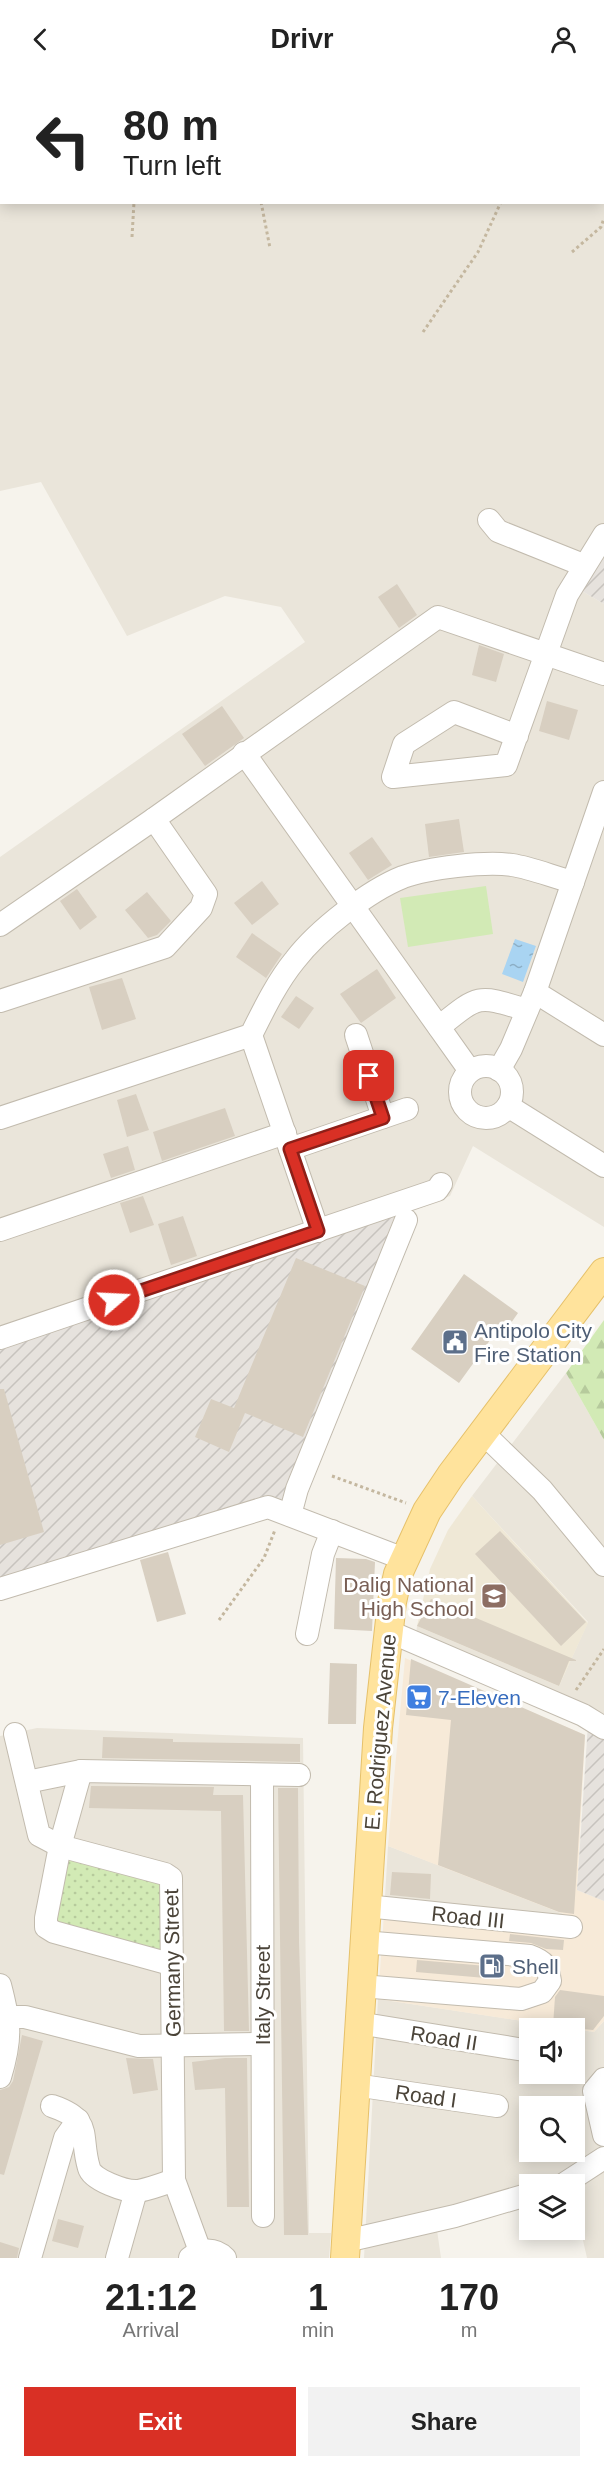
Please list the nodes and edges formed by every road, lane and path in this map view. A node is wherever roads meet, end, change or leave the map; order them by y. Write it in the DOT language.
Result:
graph roads {
  1 [pos="134,204"];
  2 [pos="261,204"];
  3 [pos="500,204"];
  4 [pos="604,218"];
  5 [pos="132,237"];
  6 [pos="270,248"];
  7 [pos="572,252"];
  8 [pos="423,332"];
  9 [pos="489,520"];
  10 [pos="604,535"];
  11 [pos="583,565"];
  12 [pos="547,653"];
  13 [pos="604,674"];
  14 [pos="517,736"];
  15 [pos="244,753"];
  16 [pos="604,792"];
  17 [pos="154,819"];
  18 [pos="573,882"];
  19 [pos="354,905"];
  20 [pos="0,925"];
  21 [pos="0,1001"];
  22 [pos="531,1001"];
  23 [pos="439,1027"];
  24 [pos="251,1035"];
  25 [pos="356,1035"];
  26 [pos="604,1035"];
  27 [pos="499,1070"];
  28 [pos="470,1071"];
  29 [pos="508,1106"];
  30 [pos="407,1109"];
  31 [pos="0,1118"];
  32 [pos="383,1118"];
  33 [pos="287,1141"];
  34 [pos="604,1166"];
  35 [pos="441,1184"];
  36 [pos="406,1220"];
  37 [pos="0,1230"];
  38 [pos="318,1231"];
  39 [pos="604,1272"];
  40 [pos="0,1338"];
  41 [pos="484,1434"];
  42 [pos="332,1476"];
  43 [pos="427,1511"];
  44 [pos="286,1514"];
  45 [pos="332,1532"];
  46 [pos="404,1559"];
  47 [pos="604,1565"];
  48 [pos="0,1589"];
  49 [pos="219,1620"];
  50 [pos="388,1631"];
  51 [pos="307,1634"];
  52 [pos="604,1649"];
  53 [pos="565,1707"];
  54 [pos="604,1728"];
  55 [pos="15,1734"];
  56 [pos="81,1771"];
  57 [pos="261,1775"];
  58 [pos="299,1775"];
  59 [pos="27,1782"];
  60 [pos="60,1846"];
  61 [pos="366,1906"];
  62 [pos="571,1927"];
  63 [pos="363,1942"];
  64 [pos="171,1964"];
  65 [pos="0,1985"];
  66 [pos="361,1986"];
  67 [pos="17,2017"];
  68 [pos="358,2023"];
  69 [pos="262,2044"];
  70 [pos="172,2045"];
  71 [pos="519,2049"];
  72 [pos="0,2077"];
  73 [pos="604,2079"];
  74 [pos="355,2085"];
  75 [pos="52,2106"];
  76 [pos="497,2106"];
  77 [pos="78,2120"];
  78 [pos="604,2135"];
  79 [pos="604,2158"];
  80 [pos="579,2174"];
  81 [pos="174,2180"];
  82 [pos="136,2191"];
  83 [pos="519,2197"];
  84 [pos="263,2216"];
  85 [pos="345,2249"];
  86 [pos="195,2255"];
  87 [pos="30,2258"];
  88 [pos="117,2258"];
  89 [pos="225,2258"];
  1 -- 5 [label="path"];
  2 -- 6 [label="path"];
  3 -- 8 [label="path"];
  4 -- 7 [label="path"];
  9 -- 11 [label="street"];
  10 -- 11 [label="street"];
  11 -- 12 [label="street"];
  12 -- 13 [label="street"];
  12 -- 14 [label="street"];
  12 -- 15 [label="street"];
  14 -- 14 [label="street"];
  15 -- 17 [label="street"];
  15 -- 19 [label="street"];
  16 -- 18 [label="street"];
  17 -- 20 [label="street"];
  17 -- 21 [label="street"];
  18 -- 19 [label="street"];
  18 -- 22 [label="street"];
  19 -- 23 [label="street"];
  19 -- 24 [label="street"];
  22 -- 23 [label="street"];
  22 -- 26 [label="street"];
  22 -- 27 [label="street"];
  23 -- 28 [label="street"];
  24 -- 31 [label="street"];
  24 -- 33 [label="street"];
  25 -- 32 [label="street"];
  27 -- 28 [label="street"];
  27 -- 29 [label="street"];
  28 -- 29 [label="street"];
  29 -- 34 [label="street"];
  30 -- 32 [label="street"];
  32 -- 33 [label="street"];
  33 -- 37 [label="street"];
  33 -- 38 [label="street"];
  35 -- 38 [label="street"];
  36 -- 44 [label="street"];
  38 -- 40 [label="street"];
  39 -- 41 [label="main road, E. Rodriguez Avenue"];
  41 -- 43 [label="main road, E. Rodriguez Avenue"];
  41 -- 47 [label="street"];
  42 -- 43 [label="path"];
  43 -- 46 [label="main road, E. Rodriguez Avenue"];
  44 -- 45 [label="street"];
  44 -- 48 [label="street"];
  44 -- 49 [label="path"];
  45 -- 46 [label="street"];
  45 -- 51 [label="street"];
  46 -- 50 [label="main road, E. Rodriguez Avenue"];
  50 -- 53 [label="street"];
  50 -- 61 [label="main road, E. Rodriguez Avenue"];
  52 -- 53 [label="path"];
  53 -- 54 [label="street"];
  55 -- 59 [label="street, Germany Street"];
  56 -- 57 [label="street"];
  56 -- 59 [label="street"];
  56 -- 60 [label="street"];
  57 -- 58 [label="street"];
  57 -- 69 [label="street, Italy Street"];
  59 -- 60 [label="street, Germany Street"];
  60 -- 64 [label="street, Germany Street"];
  60 -- 64 [label="street"];
  61 -- 62 [label="street, Road III"];
  61 -- 63 [label="main road, E. Rodriguez Avenue"];
  63 -- 66 [label="main road, E. Rodriguez Avenue"];
  63 -- 66 [label="street"];
  64 -- 70 [label="street, Germany Street"];
  65 -- 67 [label="street"];
  66 -- 68 [label="main road, E. Rodriguez Avenue"];
  67 -- 70 [label="street"];
  67 -- 72 [label="street"];
  68 -- 71 [label="street, Road II"];
  68 -- 74 [label="main road, E. Rodriguez Avenue"];
  69 -- 70 [label="street"];
  69 -- 84 [label="street, Italy Street"];
  70 -- 81 [label="street, Germany Street"];
  73 -- 78 [label="street"];
  74 -- 76 [label="street, Road I"];
  74 -- 85 [label="main road, E. Rodriguez Avenue"];
  75 -- 77 [label="street"];
  77 -- 82 [label="street"];
  77 -- 87 [label="street"];
  79 -- 80 [label="street"];
  81 -- 82 [label="street"];
  81 -- 86 [label="street, Germany Street"];
  82 -- 88 [label="street"];
  83 -- 85 [label="street"];
  86 -- 89 [label="street"];
}
